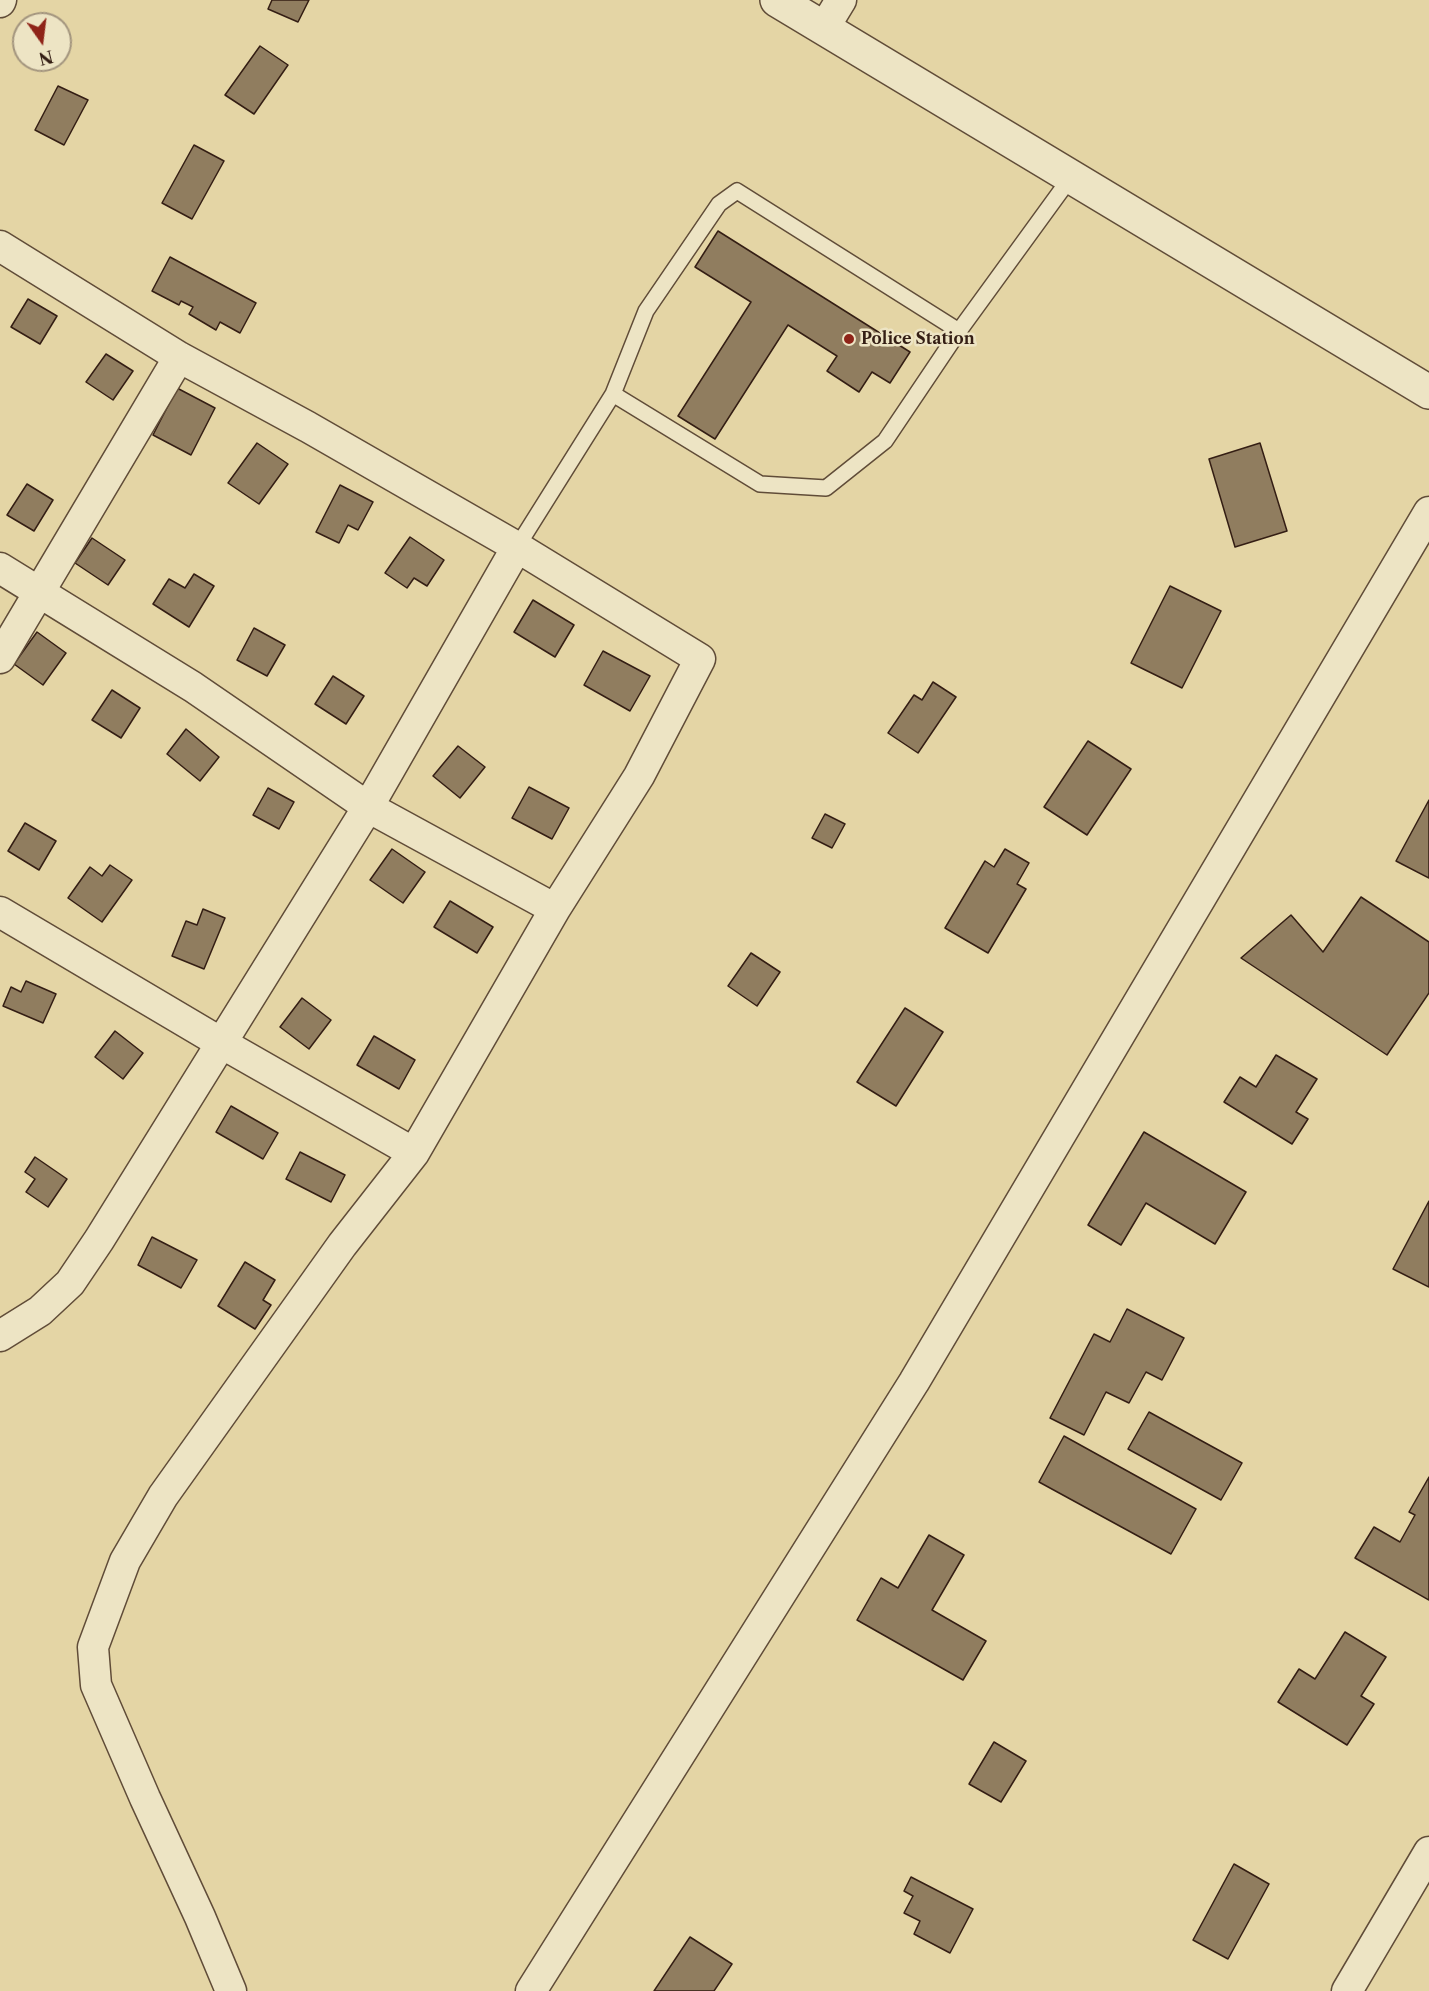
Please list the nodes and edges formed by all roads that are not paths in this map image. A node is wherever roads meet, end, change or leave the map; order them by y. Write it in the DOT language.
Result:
graph roads {
  1 [pos="777,0"];
  2 [pos="841,0"];
  3 [pos="824,28"];
  4 [pos="1071,177"];
  5 [pos="0,246"];
  6 [pos="959,331"];
  7 [pos="179,357"];
  8 [pos="1429,392"];
  9 [pos="613,394"];
  10 [pos="1429,512"];
  11 [pos="518,547"];
  12 [pos="0,568"];
  13 [pos="38,592"];
  14 [pos="0,658"];
  15 [pos="368,807"];
  16 [pos="555,909"];
  17 [pos="0,912"];
  18 [pos="223,1044"];
  19 [pos="414,1153"];
  20 [pos="0,1336"];
  21 [pos="1429,1852"];
  22 [pos="231,1991"];
  23 [pos="531,1991"];
  24 [pos="1347,1991"];
  1 -- 3 [label="street"];
  2 -- 3 [label="street"];
  3 -- 4 [label="street"];
  4 -- 6 [label="lane"];
  4 -- 8 [label="street"];
  5 -- 7 [label="street"];
  6 -- 9 [label="lane"];
  6 -- 9 [label="lane"];
  7 -- 11 [label="street"];
  7 -- 13 [label="street"];
  9 -- 11 [label="lane"];
  10 -- 23 [label="street"];
  11 -- 15 [label="street"];
  11 -- 16 [label="street"];
  12 -- 13 [label="street"];
  13 -- 14 [label="street"];
  13 -- 15 [label="street"];
  15 -- 16 [label="street"];
  15 -- 18 [label="street"];
  16 -- 19 [label="street"];
  17 -- 18 [label="street"];
  18 -- 19 [label="street"];
  18 -- 20 [label="street"];
  19 -- 22 [label="street"];
  21 -- 24 [label="street"];
}
